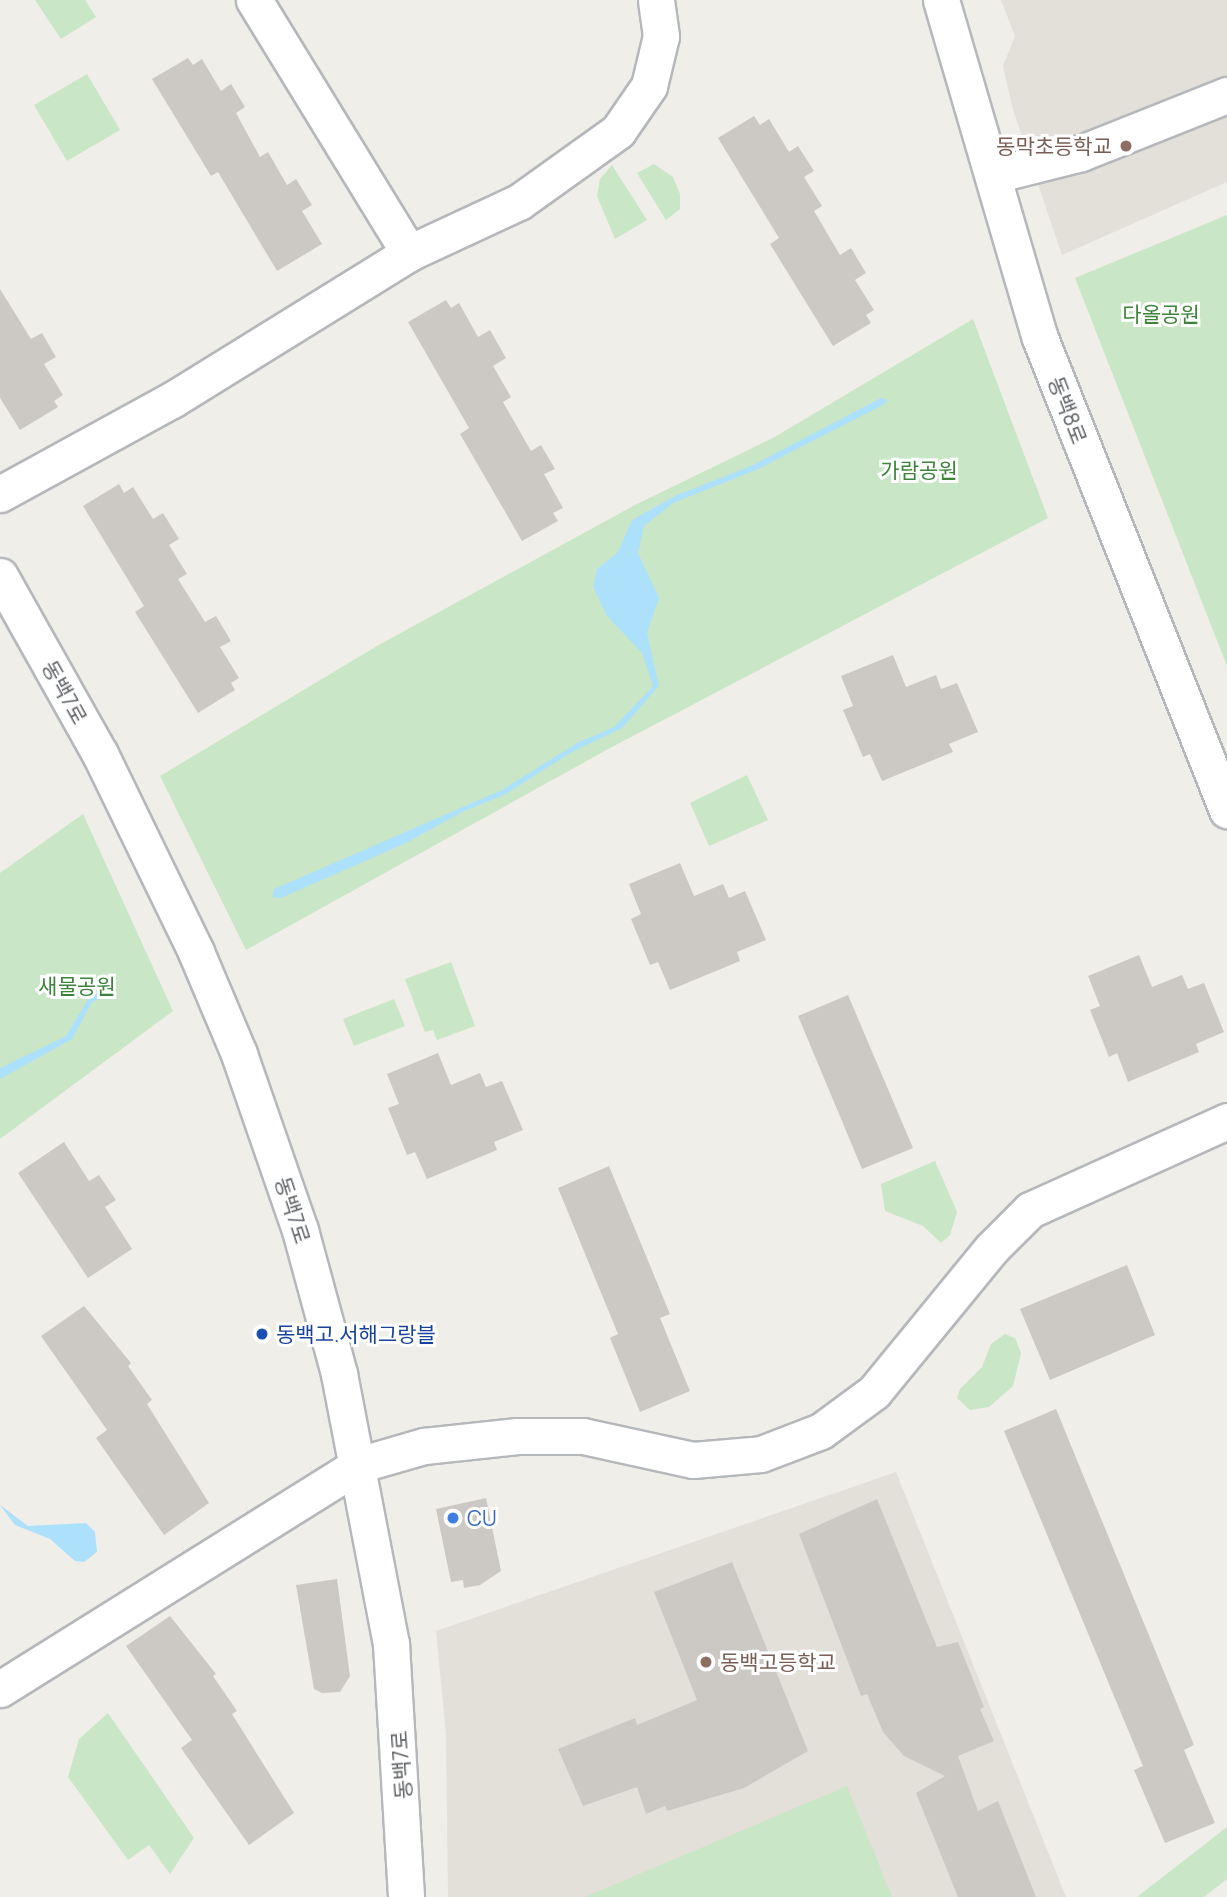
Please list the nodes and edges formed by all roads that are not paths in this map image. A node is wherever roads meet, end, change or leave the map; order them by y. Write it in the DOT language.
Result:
graph roads {
  1 [pos="254,0"];
  2 [pos="656,0"];
  3 [pos="941,0"];
  4 [pos="1227,95"];
  5 [pos="994,175"];
  6 [pos="409,253"];
  7 [pos="0,494"];
  8 [pos="0,576"];
  9 [pos="1227,810"];
  10 [pos="1227,1121"];
  11 [pos="358,1465"];
  12 [pos="0,1689"];
  13 [pos="406,1897"];
  1 -- 6 [label="street"];
  2 -- 6 [label="street"];
  3 -- 5 [label="street, 동백8로"];
  4 -- 5 [label="street"];
  5 -- 9 [label="street, 동백8로"];
  6 -- 7 [label="street"];
  8 -- 11 [label="street, 동백7로"];
  10 -- 11 [label="street"];
  11 -- 12 [label="street"];
  11 -- 13 [label="street, 동백7로"];
}
